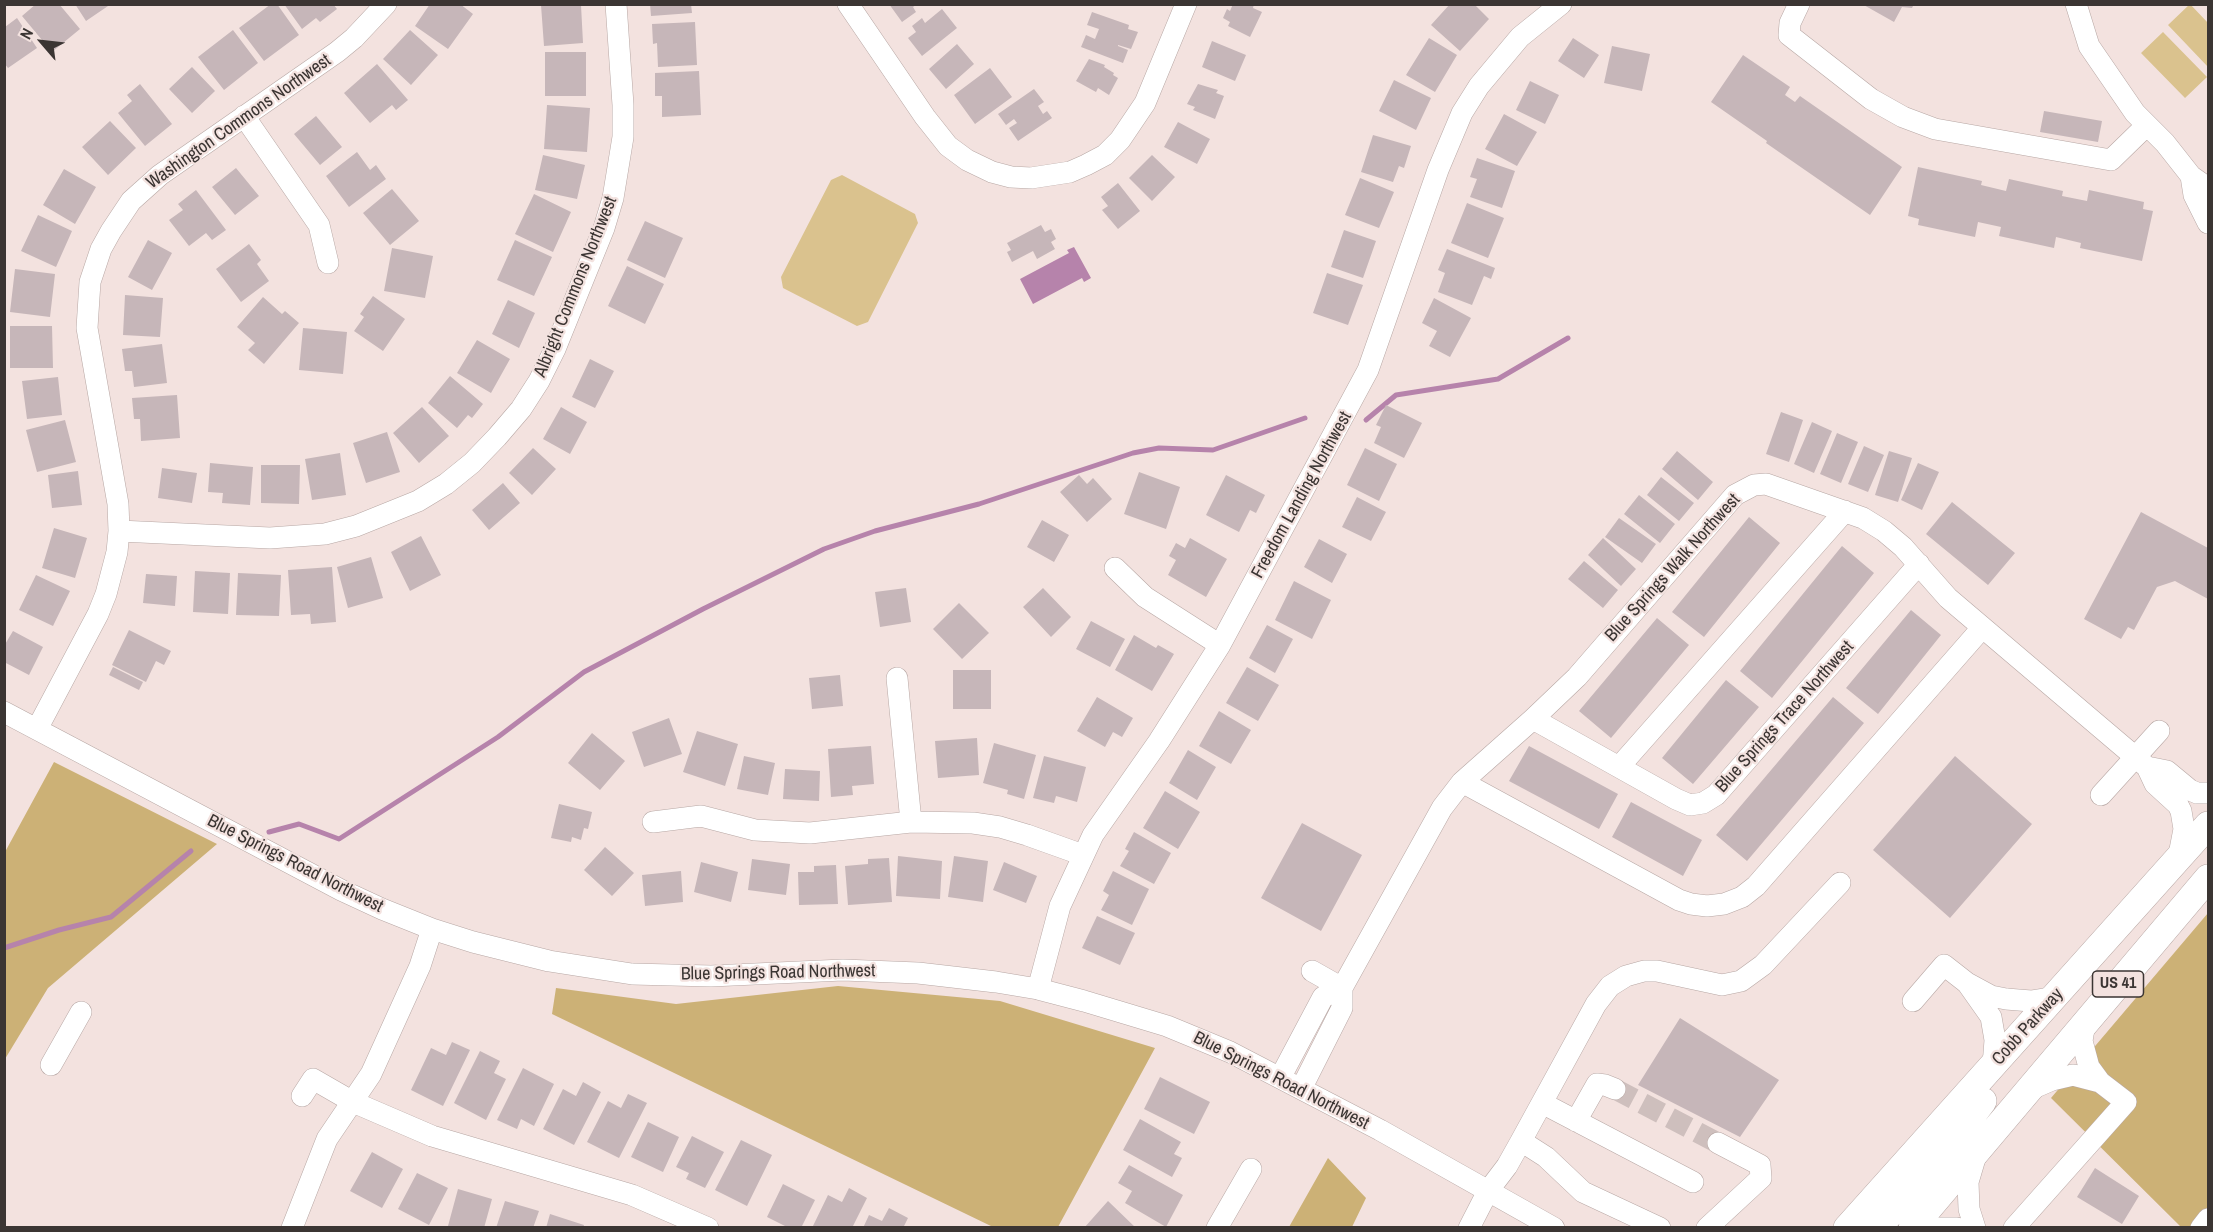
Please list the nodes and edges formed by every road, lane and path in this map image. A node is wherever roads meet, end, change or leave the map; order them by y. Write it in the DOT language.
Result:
graph roads {
  1 [pos="386,4"];
  2 [pos="616,4"];
  3 [pos="848,4"];
  4 [pos="1186,4"];
  5 [pos="1561,4"];
  6 [pos="1799,4"];
  7 [pos="2076,4"];
  8 [pos="244,116"];
  9 [pos="2147,125"];
  10 [pos="2191,176"];
  11 [pos="2208,188"];
  12 [pos="2208,223"];
  13 [pos="328,262"];
  14 [pos="1845,511"];
  15 [pos="119,531"];
  16 [pos="1920,564"];
  17 [pos="1116,568"];
  18 [pos="1982,628"];
  19 [pos="1220,645"];
  20 [pos="897,678"];
  21 [pos="4,712"];
  22 [pos="1533,719"];
  23 [pos="38,729"];
  24 [pos="2160,731"];
  25 [pos="2141,762"];
  26 [pos="1619,767"];
  27 [pos="1462,782"];
  28 [pos="2208,794"];
  29 [pos="2101,795"];
  30 [pos="652,822"];
  31 [pos="911,822"];
  32 [pos="2208,825"];
  33 [pos="1083,855"];
  34 [pos="2178,860"];
  35 [pos="2208,878"];
  36 [pos="1840,883"];
  37 [pos="432,929"];
  38 [pos="1312,972"];
  39 [pos="1966,983"];
  40 [pos="1342,988"];
  41 [pos="1038,989"];
  42 [pos="2056,997"];
  43 [pos="1912,1001"];
  44 [pos="81,1012"];
  45 [pos="2085,1022"];
  46 [pos="2001,1057"];
  47 [pos="51,1065"];
  48 [pos="1280,1078"];
  49 [pos="2100,1082"];
  50 [pos="1301,1089"];
  51 [pos="1615,1089"];
  52 [pos="2027,1091"];
  53 [pos="302,1096"];
  54 [pos="353,1102"];
  55 [pos="1542,1103"];
  56 [pos="1576,1121"];
  57 [pos="1521,1141"];
  58 [pos="1718,1143"];
  59 [pos="1982,1145"];
  60 [pos="1251,1169"];
  61 [pos="1693,1182"];
  62 [pos="1488,1191"];
  63 [pos="2208,1219"];
  64 [pos="292,1227"];
  65 [pos="708,1227"];
  66 [pos="1216,1227"];
  67 [pos="1469,1227"];
  68 [pos="1554,1227"];
  69 [pos="1660,1227"];
  70 [pos="1707,1227"];
  71 [pos="1846,1227"];
  72 [pos="1878,1227"];
  73 [pos="1912,1227"];
  74 [pos="1924,1227"];
  75 [pos="1957,1227"];
  76 [pos="1975,1227"];
  77 [pos="2014,1227"];
  78 [pos="2201,1227"];
  1 -- 8 [label="street, Washington Commons Northwest"];
  2 -- 15 [label="street, Albright Commons Northwest"];
  3 -- 4 [label="street"];
  5 -- 19 [label="street, Freedom Landing Northwest"];
  6 -- 9 [label="street"];
  7 -- 9 [label="street"];
  8 -- 13 [label="street"];
  8 -- 15 [label="street, Washington Commons Northwest"];
  9 -- 10 [label="street"];
  10 -- 11 [label="street"];
  10 -- 12 [label="street"];
  14 -- 16 [label="street, Blue Springs Walk Northwest"];
  14 -- 22 [label="street, Blue Springs Walk Northwest"];
  14 -- 26 [label="street"];
  15 -- 23 [label="street, Washington Commons Northwest"];
  16 -- 18 [label="street, Blue Springs Walk Northwest"];
  16 -- 26 [label="street, Blue Springs Trace Northwest"];
  17 -- 19 [label="street"];
  18 -- 25 [label="street, Blue Springs Walk Northwest"];
  18 -- 27 [label="street"];
  19 -- 33 [label="street, Freedom Landing Northwest"];
  20 -- 31 [label="street"];
  21 -- 23 [label="street, Blue Springs Road Northwest"];
  22 -- 26 [label="street, Blue Springs Trace Northwest"];
  22 -- 27 [label="street, Blue Springs Walk Northwest"];
  23 -- 37 [label="street, Blue Springs Road Northwest"];
  24 -- 25 [label="street"];
  25 -- 28 [label="street, Blue Springs Walk Northwest"];
  25 -- 29 [label="street"];
  25 -- 34 [label="street, Blue Springs Walk Northwest"];
  27 -- 40 [label="street, Blue Springs Walk Northwest"];
  30 -- 31 [label="street"];
  31 -- 33 [label="street"];
  32 -- 34 [label="main road, Cobb Parkway / US 41"];
  33 -- 41 [label="street, Freedom Landing Northwest"];
  34 -- 42 [label="main road, Cobb Parkway / US 41"];
  35 -- 45 [label="main road, US 41"];
  36 -- 55 [label="street"];
  37 -- 41 [label="street, Blue Springs Road Northwest"];
  37 -- 54 [label="street"];
  38 -- 40 [label="street"];
  39 -- 42 [label="street"];
  39 -- 43 [label="street"];
  39 -- 46 [label="street"];
  40 -- 48 [label="street, Blue Springs Walk Northwest"];
  40 -- 50 [label="street, Blue Springs Walk Northwest"];
  41 -- 48 [label="street, Blue Springs Road Northwest"];
  42 -- 46 [label="main road, Cobb Parkway / US 41"];
  44 -- 47 [label="street"];
  45 -- 49 [label="street"];
  45 -- 52 [label="main road, US 41"];
  46 -- 71 [label="main road, Cobb Parkway / US 41"];
  46 -- 72 [label="main road"];
  48 -- 50 [label="street, Blue Springs Road Northwest"];
  49 -- 52 [label="street"];
  49 -- 77 [label="street"];
  50 -- 62 [label="street, Blue Springs Road Northwest"];
  51 -- 56 [label="street"];
  52 -- 59 [label="main road, US 41"];
  53 -- 54 [label="street"];
  54 -- 64 [label="street"];
  54 -- 65 [label="street"];
  55 -- 56 [label="street"];
  55 -- 57 [label="street"];
  56 -- 61 [label="street"];
  57 -- 62 [label="street"];
  57 -- 69 [label="street"];
  58 -- 70 [label="street"];
  59 -- 73 [label="main road, US 41"];
  59 -- 76 [label="street"];
  60 -- 66 [label="street"];
  62 -- 67 [label="street"];
  62 -- 68 [label="street, Blue Springs Road Northwest"];
  63 -- 78 [label="street"];
  74 -- 75 [label="street"];
}
